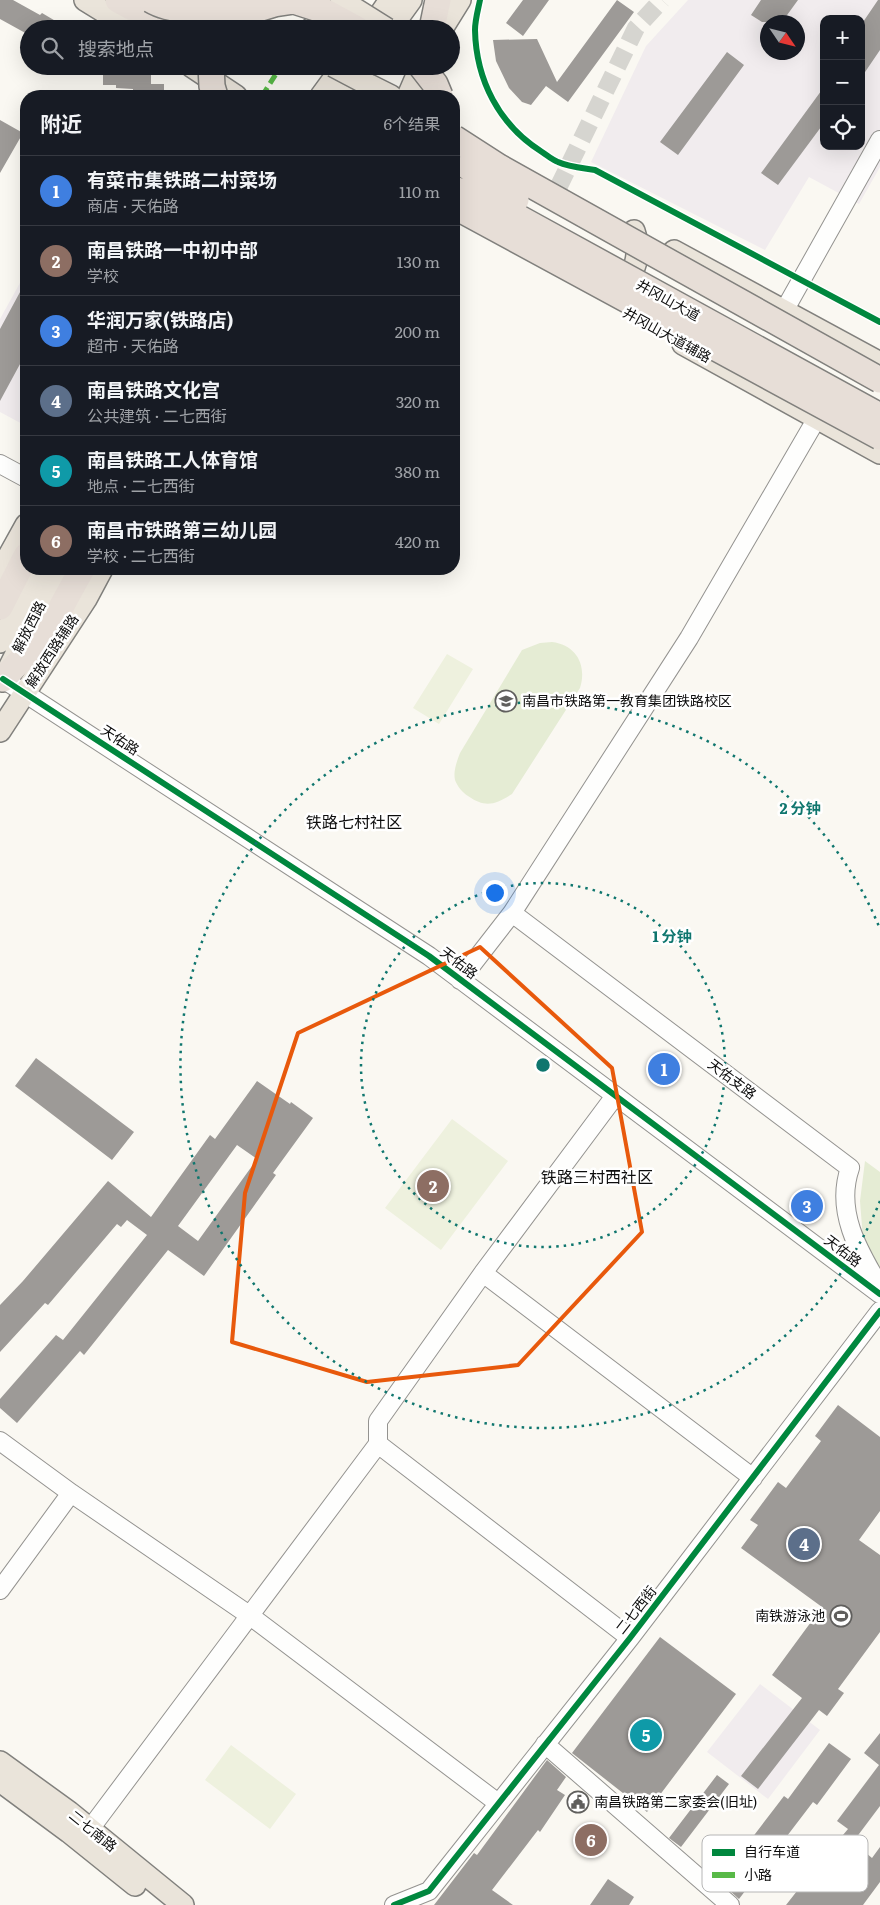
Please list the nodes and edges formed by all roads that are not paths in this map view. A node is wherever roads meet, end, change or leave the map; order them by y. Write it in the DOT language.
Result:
graph roads {
  1 [pos="151,0"];
  2 [pos="200,0"];
  3 [pos="295,0"];
  4 [pos="341,0"];
  5 [pos="390,0"];
  6 [pos="411,0"];
  7 [pos="438,0"];
  8 [pos="460,0"];
  9 [pos="98,2"];
  10 [pos="121,20"];
  11 [pos="153,20"];
  12 [pos="255,20"];
  13 [pos="320,20"];
  14 [pos="340,20"];
  15 [pos="372,20"];
  16 [pos="376,20"];
  17 [pos="397,20"];
  18 [pos="434,20"];
  19 [pos="448,20"];
  20 [pos="204,75"];
  21 [pos="336,75"];
  22 [pos="366,76"];
  23 [pos="432,78"];
  24 [pos="227,90"];
  25 [pos="325,90"];
  26 [pos="349,90"];
  27 [pos="384,90"];
  28 [pos="416,90"];
  29 [pos="460,134"];
  30 [pos="880,140"];
  31 [pos="460,142"];
  32 [pos="460,152"];
  33 [pos="460,191"];
  34 [pos="460,209"];
  35 [pos="460,219"];
  36 [pos="632,228"];
  37 [pos="596,296"];
  38 [pos="784,311"];
  39 [pos="879,364"];
  40 [pos="880,400"];
  41 [pos="880,416"];
  42 [pos="817,418"];
  43 [pos="880,437"];
  44 [pos="880,454"];
  45 [pos="0,464"];
  46 [pos="20,475"];
  47 [pos="20,536"];
  48 [pos="20,568"];
  49 [pos="0,572"];
  50 [pos="37,575"];
  51 [pos="71,575"];
  52 [pos="99,575"];
  53 [pos="0,607"];
  54 [pos="0,642"];
  55 [pos="2,683"];
  56 [pos="25,693"];
  57 [pos="0,731"];
  58 [pos="512,913"];
  59 [pos="460,980"];
  60 [pos="615,1096"];
  61 [pos="483,1273"];
  62 [pos="880,1287"];
  63 [pos="880,1294"];
  64 [pos="880,1310"];
  65 [pos="0,1441"];
  66 [pos="378,1444"];
  67 [pos="753,1478"];
  68 [pos="71,1493"];
  69 [pos="0,1590"];
  70 [pos="249,1615"];
  71 [pos="630,1638"];
  72 [pos="545,1744"];
  73 [pos="0,1762"];
  74 [pos="0,1782"];
  75 [pos="498,1803"];
  76 [pos="90,1829"];
  77 [pos="702,1881"];
  78 [pos="715,1892"];
  79 [pos="160,1905"];
  80 [pos="183,1905"];
  81 [pos="394,1905"];
  82 [pos="730,1905"];
  1 -- 12 [label="highway, bridge"];
  2 -- 12 [label="main road"];
  3 -- 12 [label="highway, bridge"];
  3 -- 14 [label="highway, bridge"];
  4 -- 13 [label="main road"];
  4 -- 15 [label="main road, bridge"];
  5 -- 16 [label="main road"];
  6 -- 17 [label="main road"];
  7 -- 18 [label="highway"];
  8 -- 19 [label="main road"];
  9 -- 10 [label="main road"];
  9 -- 11 [label="highway"];
  20 -- 24 [label="main road"];
  21 -- 25 [label="main road"];
  22 -- 26 [label="main road"];
  22 -- 27 [label="main road"];
  23 -- 28 [label="main road"];
  29 -- 36 [label="main road"];
  30 -- 38 [label="street"];
  31 -- 39 [label="highway, bridge"];
  32 -- 40 [label="highway, 井冈山大道, bridge"];
  33 -- 41 [label="highway, 井冈山大道, bridge"];
  34 -- 43 [label="highway, bridge"];
  35 -- 37 [label="main road, 井冈山大道辅路"];
  36 -- 37 [label="main road"];
  36 -- 38 [label="main road"];
  37 -- 42 [label="main road, 井冈山大道辅路"];
  38 -- 39 [label="main road"];
  42 -- 44 [label="main road, 井冈山大道辅路"];
  42 -- 58 [label="street"];
  45 -- 46 [label="street"];
  47 -- 49 [label="main road"];
  48 -- 53 [label="highway"];
  50 -- 54 [label="main road, 解放西路"];
  51 -- 55 [label="highway"];
  52 -- 56 [label="main road, 解放西路辅路"];
  55 -- 56 [label="street, 天佑路"];
  56 -- 57 [label="main road, 解放西路辅路"];
  56 -- 59 [label="street, 天佑路"];
  58 -- 59 [label="street"];
  58 -- 62 [label="street, 天佑支路"];
  59 -- 60 [label="street, 天佑路"];
  60 -- 61 [label="street"];
  60 -- 63 [label="street, 天佑路"];
  61 -- 66 [label="street"];
  61 -- 67 [label="street"];
  64 -- 67 [label="street, 二七西街"];
  65 -- 68 [label="street"];
  66 -- 70 [label="street"];
  66 -- 71 [label="street"];
  67 -- 71 [label="street, 二七西街"];
  68 -- 69 [label="street"];
  68 -- 70 [label="street"];
  70 -- 75 [label="street"];
  70 -- 76 [label="street"];
  71 -- 72 [label="street, 二七西街"];
  72 -- 75 [label="street, 二七西街"];
  72 -- 77 [label="street"];
  73 -- 76 [label="main road, 二七南路"];
  74 -- 79 [label="main road, 二七南路"];
  75 -- 81 [label="street, 二七西街"];
  76 -- 80 [label="main road, 二七南路"];
  78 -- 82 [label="street"];
}
